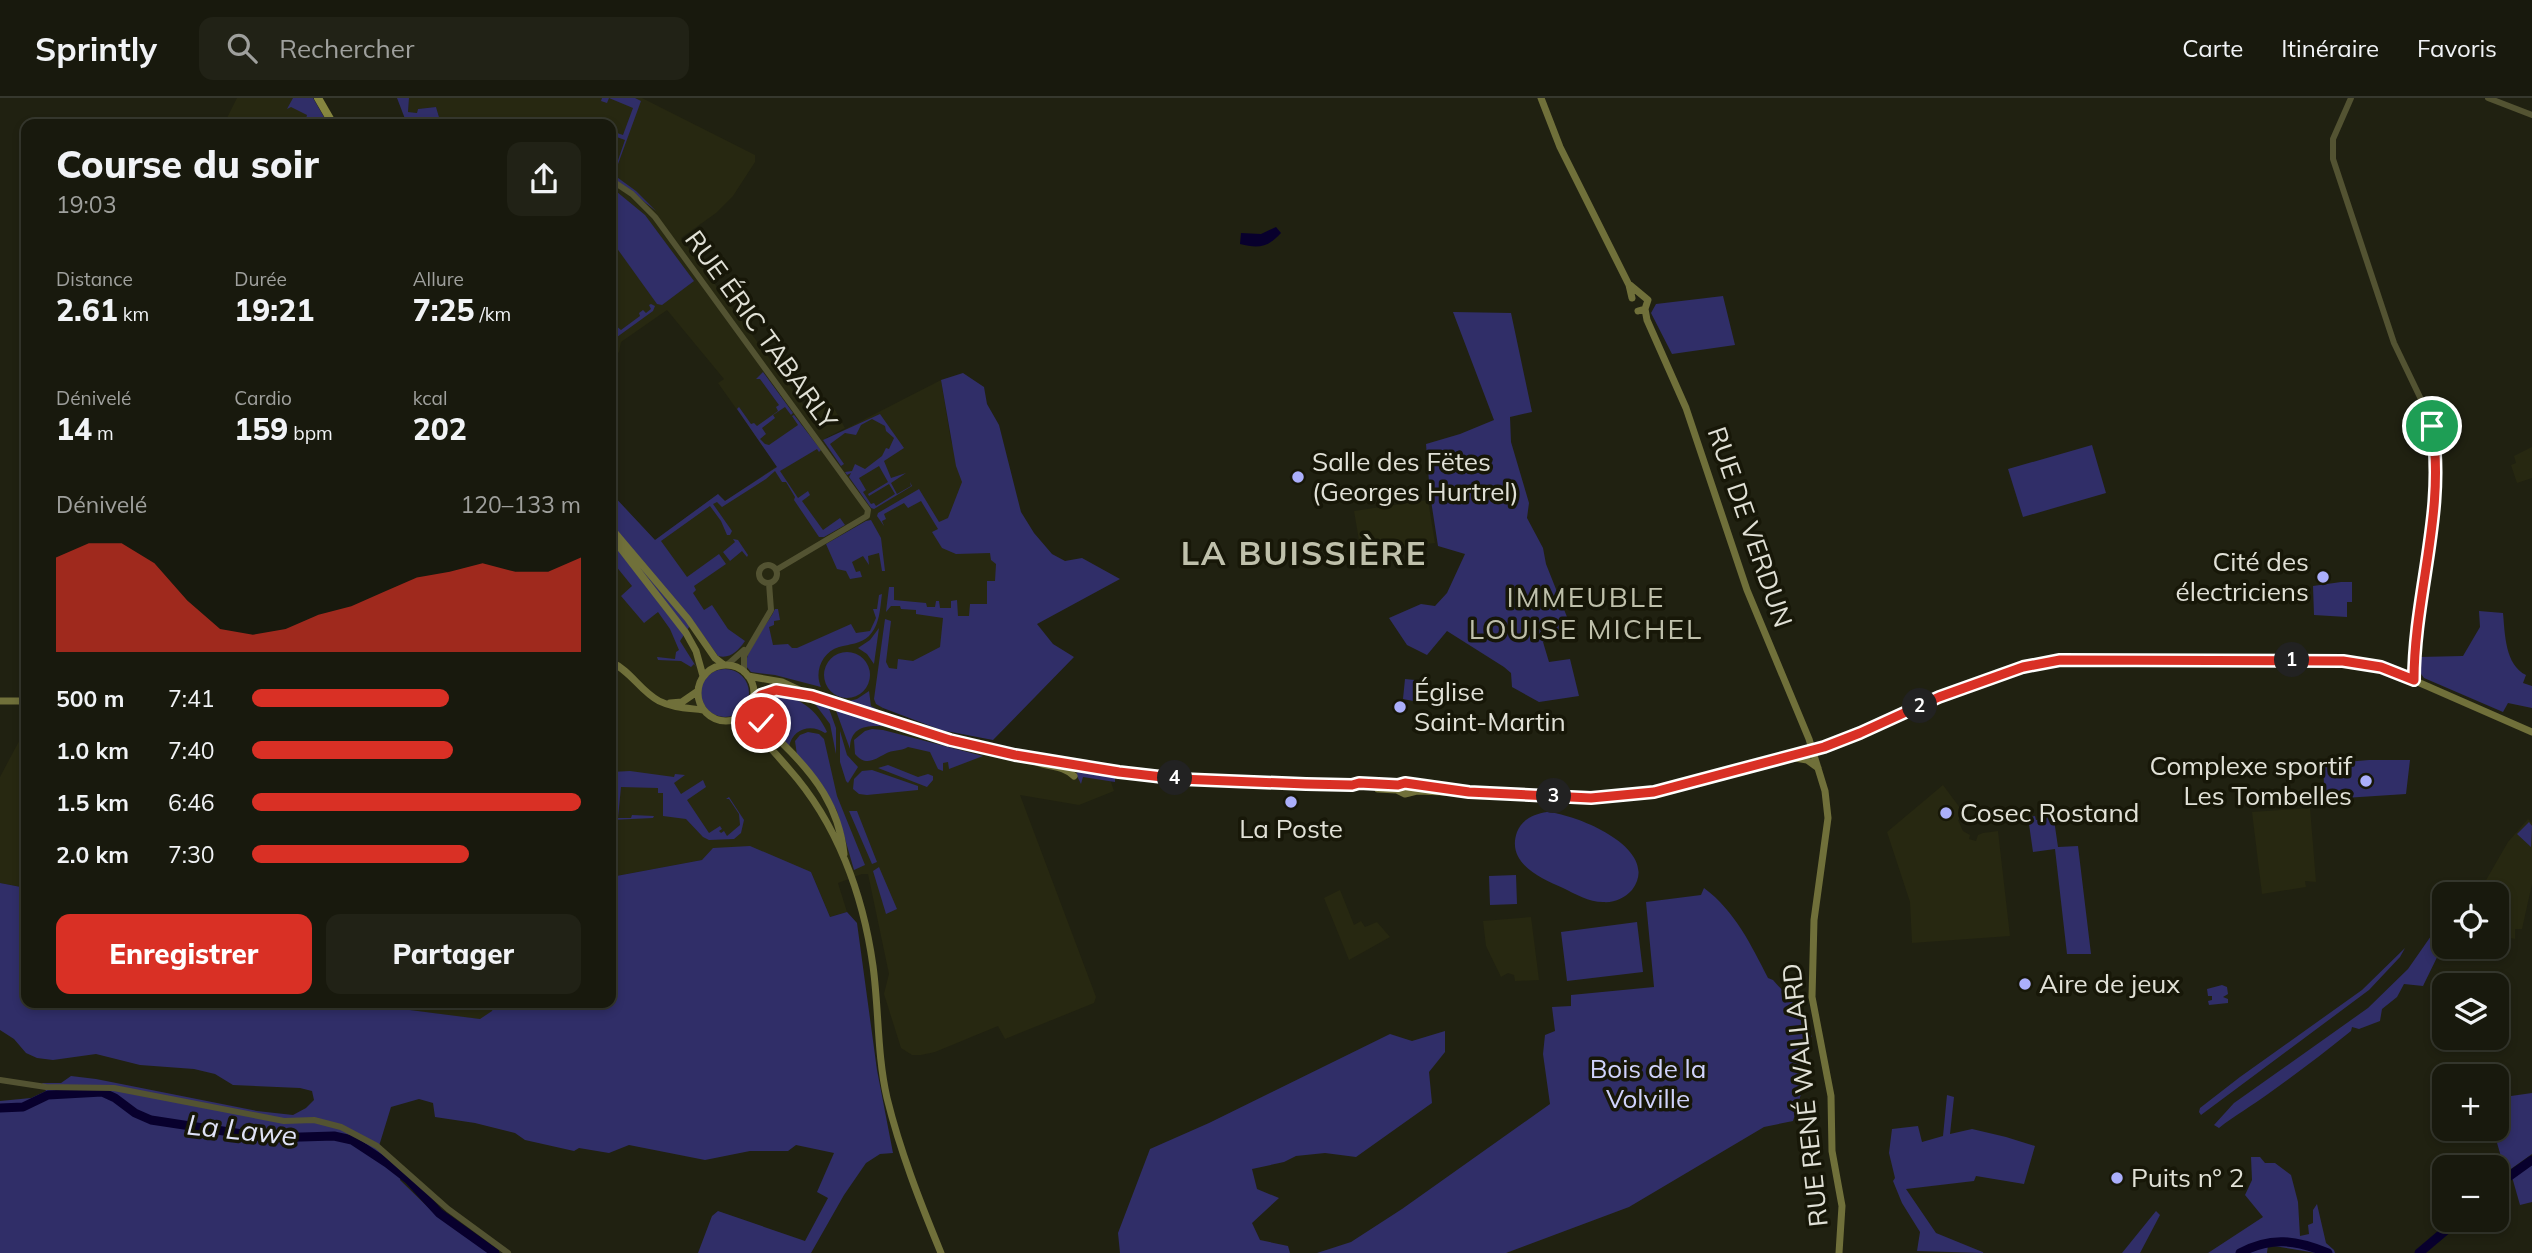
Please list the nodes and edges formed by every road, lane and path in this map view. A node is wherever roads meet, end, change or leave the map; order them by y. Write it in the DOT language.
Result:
graph roads {
  1 [pos="318,98"];
  2 [pos="1541,98"];
  3 [pos="2351,98"];
  4 [pos="2488,98"];
  5 [pos="2532,116"];
  6 [pos="331,119"];
  7 [pos="616,183"];
  8 [pos="1635,296"];
  9 [pos="1642,310"];
  10 [pos="616,534"];
  11 [pos="616,542"];
  12 [pos="776,570"];
  13 [pos="769,583"];
  14 [pos="750,643"];
  15 [pos="616,665"];
  16 [pos="726,665"];
  17 [pos="746,674"];
  18 [pos="703,676"];
  19 [pos="2414,680"];
  20 [pos="698,691"];
  21 [pos="812,696"];
  22 [pos="0,701"];
  23 [pos="21,701"];
  24 [pos="666,704"];
  25 [pos="751,704"];
  26 [pos="703,709"];
  27 [pos="733,720"];
  28 [pos="2532,732"];
  29 [pos="1812,750"];
  30 [pos="1029,757"];
  31 [pos="1781,759"];
  32 [pos="1818,768"];
  33 [pos="1073,776"];
  34 [pos="845,858"];
  35 [pos="0,1080"];
  36 [pos="508,1253"];
  37 [pos="941,1253"];
  38 [pos="1839,1253"];
  1 -- 6 [label="main road"];
  2 -- 8 [label="main road"];
  3 -- 19 [label="street"];
  4 -- 5 [label="street"];
  7 -- 12 [label="street, RUE ÉRIC TABARLY"];
  8 -- 9 [label="main road"];
  8 -- 9 [label="main road"];
  9 -- 29 [label="main road, RUE DE VERDUN"];
  10 -- 16 [label="main road"];
  11 -- 18 [label="main road"];
  12 -- 13 [label="street"];
  12 -- 13 [label="street"];
  13 -- 14 [label="street"];
  14 -- 16 [label="street"];
  14 -- 17 [label="street"];
  15 -- 24 [label="main road"];
  16 -- 17 [label="main road"];
  16 -- 18 [label="main road"];
  17 -- 21 [label="main road"];
  17 -- 25 [label="main road"];
  18 -- 20 [label="main road"];
  19 -- 28 [label="main road"];
  19 -- 29 [label="main road"];
  20 -- 24 [label="main road"];
  20 -- 26 [label="main road"];
  21 -- 25 [label="main road"];
  21 -- 30 [label="main road"];
  22 -- 23 [label="main road"];
  24 -- 26 [label="main road"];
  25 -- 27 [label="main road"];
  25 -- 34 [label="main road"];
  26 -- 27 [label="main road"];
  27 -- 34 [label="main road"];
  29 -- 31 [label="main road"];
  29 -- 32 [label="main road, RUE RENÉ WALLARD"];
  30 -- 31 [label="main road"];
  30 -- 33 [label="main road"];
  31 -- 32 [label="main road"];
  32 -- 38 [label="main road, RUE RENÉ WALLARD"];
  34 -- 37 [label="main road"];
  35 -- 36 [label="street"];
}
